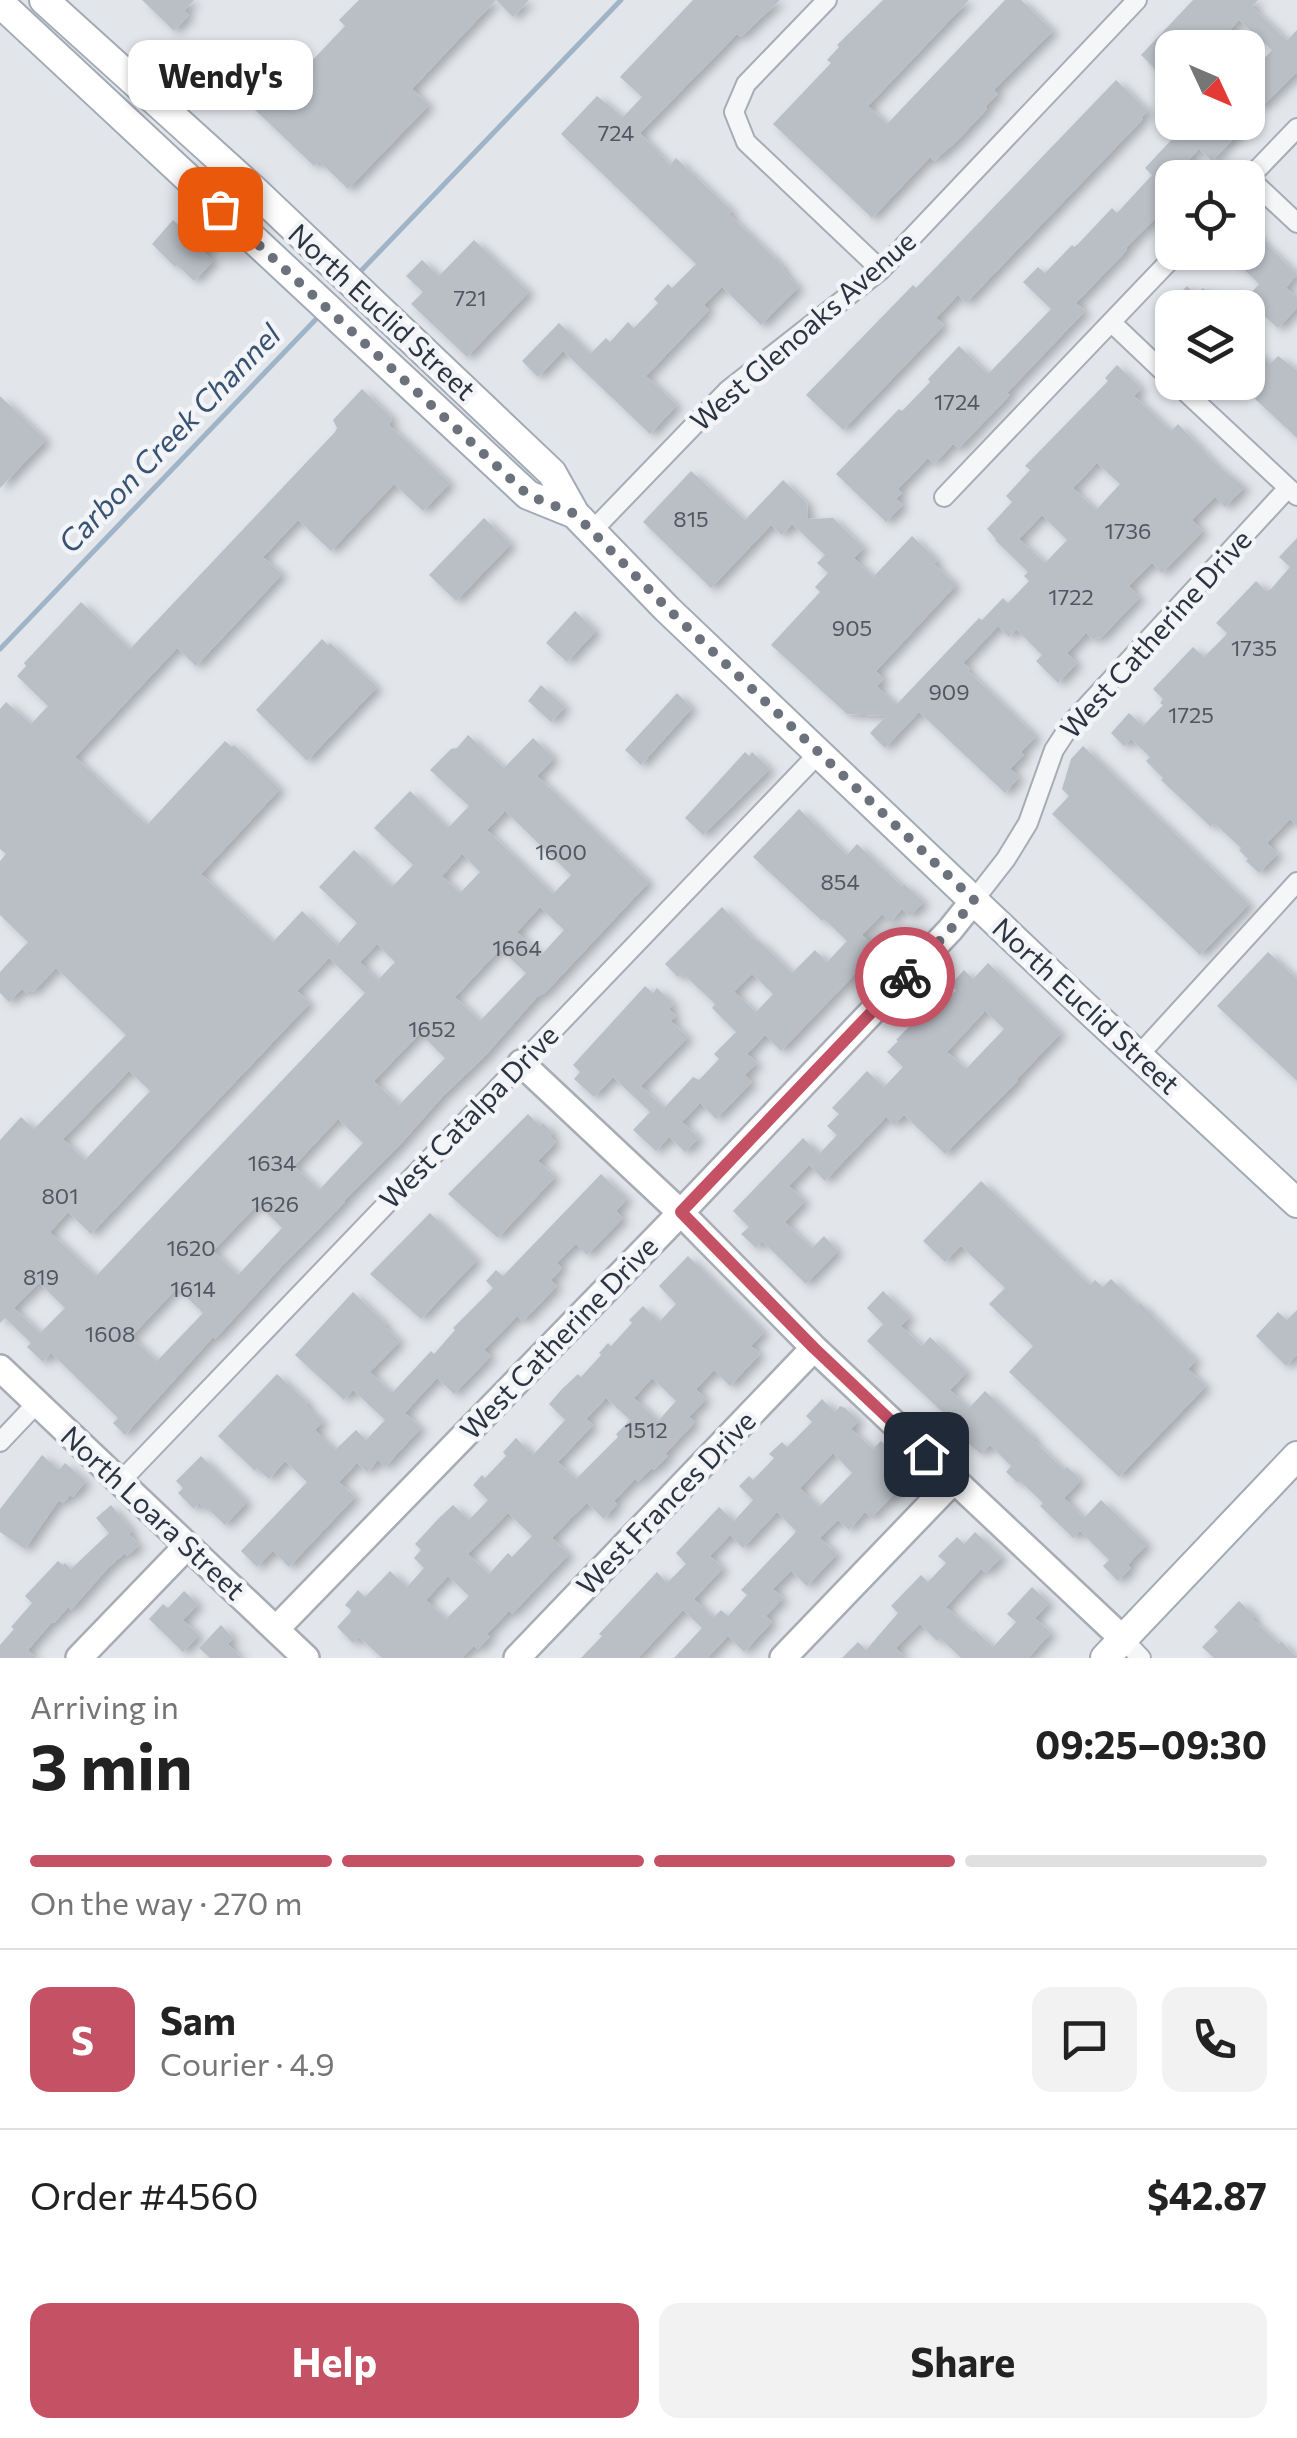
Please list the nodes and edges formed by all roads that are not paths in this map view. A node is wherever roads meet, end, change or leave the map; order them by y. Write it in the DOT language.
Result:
graph roads {
  1 [pos="44,0"];
  2 [pos="827,0"];
  3 [pos="1137,0"];
  4 [pos="0,3"];
  5 [pos="1297,128"];
  6 [pos="1265,161"];
  7 [pos="198,188"];
  8 [pos="1265,193"];
  9 [pos="1297,222"];
  10 [pos="308,242"];
  11 [pos="881,270"];
  12 [pos="1161,270"];
  13 [pos="321,279"];
  14 [pos="361,316"];
  15 [pos="1110,322"];
  16 [pos="1155,363"];
  17 [pos="1194,400"];
  18 [pos="1292,492"];
  19 [pos="944,497"];
  20 [pos="584,523"];
  21 [pos="818,753"];
  22 [pos="1297,882"];
  23 [pos="974,900"];
  24 [pos="1138,1056"];
  25 [pos="521,1062"];
  26 [pos="1297,1203"];
  27 [pos="681,1212"];
  28 [pos="814,1348"];
  29 [pos="0,1368"];
  30 [pos="37,1403"];
  31 [pos="0,1442"];
  32 [pos="1297,1456"];
  33 [pos="954,1480"];
  34 [pos="120,1482"];
  35 [pos="187,1546"];
  36 [pos="276,1629"];
  37 [pos="1123,1652"];
  38 [pos="79,1658"];
  39 [pos="306,1658"];
  40 [pos="517,1658"];
  41 [pos="783,1658"];
  1 -- 10 [label="main road, North Euclid Street"];
  2 -- 11 [label="street"];
  3 -- 11 [label="street, West Glenoaks Avenue"];
  4 -- 7 [label="main road, North Euclid Street"];
  5 -- 6 [label="street"];
  7 -- 10 [label="main road"];
  7 -- 13 [label="main road, North Euclid Street"];
  8 -- 9 [label="street"];
  10 -- 13 [label="main road, North Euclid Street"];
  11 -- 20 [label="street, West Glenoaks Avenue"];
  12 -- 15 [label="street"];
  13 -- 14 [label="main road, North Euclid Street"];
  14 -- 20 [label="main road, North Euclid Street"];
  14 -- 20 [label="main road, North Euclid Street"];
  15 -- 16 [label="street"];
  15 -- 19 [label="street"];
  17 -- 18 [label="street"];
  18 -- 23 [label="street, West Catherine Drive"];
  20 -- 21 [label="main road, North Euclid Street"];
  21 -- 23 [label="main road, North Euclid Street"];
  21 -- 25 [label="street, West Catalpa Drive"];
  22 -- 24 [label="street"];
  23 -- 24 [label="main road, North Euclid Street"];
  23 -- 27 [label="street, West Catherine Drive"];
  24 -- 26 [label="main road, North Euclid Street"];
  25 -- 27 [label="street"];
  25 -- 34 [label="street, West Catalpa Drive"];
  27 -- 28 [label="street"];
  27 -- 36 [label="street, West Catherine Drive"];
  28 -- 33 [label="street"];
  28 -- 40 [label="street, West Frances Drive"];
  29 -- 30 [label="street, North Loara Street"];
  30 -- 31 [label="street"];
  30 -- 34 [label="street, North Loara Street"];
  32 -- 37 [label="main road"];
  33 -- 37 [label="street"];
  33 -- 41 [label="street"];
  34 -- 35 [label="street, North Loara Street"];
  35 -- 36 [label="street, North Loara Street"];
  35 -- 38 [label="street"];
  36 -- 39 [label="street, North Loara Street"];
}
